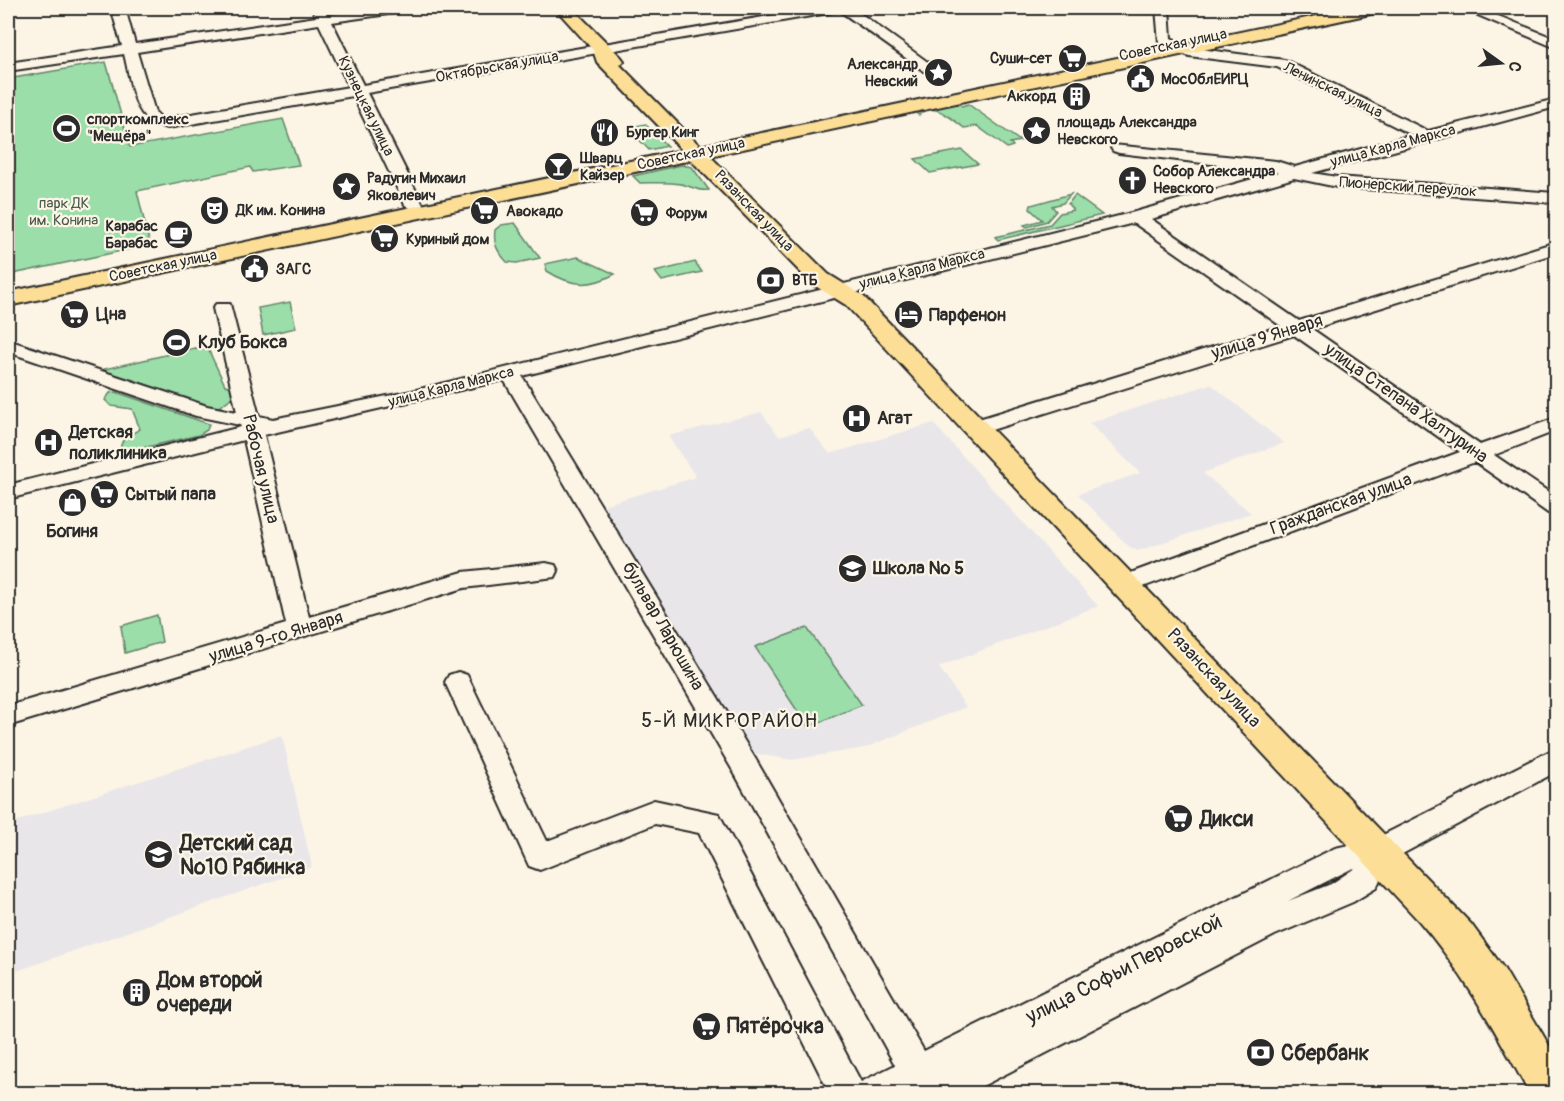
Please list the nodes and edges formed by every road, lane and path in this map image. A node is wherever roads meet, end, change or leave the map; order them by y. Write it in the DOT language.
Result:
graph roads {
  1 [pos="118,8"];
  2 [pos="402,8"];
  3 [pos="563,8"];
  4 [pos="836,8"];
  5 [pos="845,8"];
  6 [pos="1163,8"];
  7 [pos="1353,8"];
  8 [pos="1375,8"];
  9 [pos="1468,8"];
  10 [pos="321,13"];
  11 [pos="1557,44"];
  12 [pos="1178,47"];
  13 [pos="129,48"];
  14 [pos="601,49"];
  15 [pos="8,67"];
  16 [pos="929,68"];
  17 [pos="359,92"];
  18 [pos="1557,103"];
  19 [pos="1427,137"];
  20 [pos="1119,148"];
  21 [pos="699,149"];
  22 [pos="1295,173"];
  23 [pos="1557,198"];
  24 [pos="414,205"];
  25 [pos="1137,217"];
  26 [pos="1557,247"];
  27 [pos="840,289"];
  28 [pos="8,291"];
  29 [pos="8,298"];
  30 [pos="223,308"];
  31 [pos="1298,328"];
  32 [pos="8,346"];
  33 [pos="509,372"];
  34 [pos="203,412"];
  35 [pos="1557,424"];
  36 [pos="252,427"];
  37 [pos="977,427"];
  38 [pos="205,443"];
  39 [pos="1479,453"];
  40 [pos="8,492"];
  41 [pos="1557,508"];
  42 [pos="546,570"];
  43 [pos="1126,584"];
  44 [pos="300,630"];
  45 [pos="458,682"];
  46 [pos="8,716"];
  47 [pos="1557,759"];
  48 [pos="1378,852"];
  49 [pos="923,1083"];
  50 [pos="849,1094"];
  51 [pos="873,1094"];
  52 [pos="1554,1094"];
  1 -- 13 [label="street"];
  2 -- 10 [label="street"];
  3 -- 14 [label="main road, Рязанская улица"];
  4 -- 14 [label="street, Октябрьская улица"];
  5 -- 16 [label="street"];
  6 -- 12 [label="street"];
  7 -- 12 [label="main road, Советская улица"];
  8 -- 12 [label="main road, Советская улица"];
  9 -- 11 [label="street"];
  10 -- 13 [label="street"];
  10 -- 17 [label="street, Кузнецкая улица"];
  12 -- 19 [label="street, Ленинская улица"];
  12 -- 21 [label="main road, Советская улица"];
  13 -- 15 [label="street"];
  13 -- 17 [label="street, Октябрьская улица"];
  14 -- 17 [label="street, Октябрьская улица"];
  14 -- 21 [label="main road, Рязанская улица"];
  17 -- 24 [label="street, Кузнецкая улица"];
  18 -- 19 [label="street, улица Карла Маркса"];
  19 -- 22 [label="street, улица Карла Маркса"];
  20 -- 22 [label="street, Пионерский переулок"];
  21 -- 24 [label="main road, Советская улица"];
  21 -- 27 [label="main road, Рязанская улица"];
  21 -- 29 [label="main road, Советская улица"];
  22 -- 23 [label="street, Пионерский переулок"];
  22 -- 25 [label="street, улица Карла Маркса"];
  24 -- 28 [label="main road, Советская улица"];
  25 -- 27 [label="street, улица Карла Маркса"];
  25 -- 31 [label="street, улица Степана Халтурина"];
  26 -- 31 [label="street, улица 9 Января"];
  27 -- 33 [label="street, улица Карла Маркса"];
  27 -- 37 [label="main road, Рязанская улица"];
  30 -- 36 [label="street, Рабочая улица"];
  31 -- 37 [label="street, улица 9 Января"];
  31 -- 39 [label="street, улица Степана Халтурина"];
  32 -- 34 [label="street, улица Карла Маркса"];
  33 -- 36 [label="street, улица Карла Маркса"];
  33 -- 49 [label="street, бульвар Ларюшина"];
  34 -- 36 [label="street, улица Карла Маркса"];
  34 -- 38 [label="street"];
  35 -- 39 [label="street, Гражданская улица"];
  36 -- 38 [label="street, улица Карла Маркса"];
  36 -- 44 [label="street, Рабочая улица"];
  37 -- 43 [label="main road, Рязанская улица"];
  38 -- 40 [label="street, улица Карла Маркса"];
  39 -- 41 [label="street, улица Степана Халтурина"];
  39 -- 43 [label="street, Гражданская улица"];
  42 -- 44 [label="street, улица 9-го Января"];
  43 -- 48 [label="main road, Рязанская улица"];
  44 -- 46 [label="street, улица 9-го Января"];
  45 -- 50 [label="street"];
  47 -- 48 [label="street"];
  48 -- 49 [label="street, улица Софьи Перовской"];
  48 -- 52 [label="main road, Рязанская улица"];
  49 -- 51 [label="street, улица Софьи Перовской"];
}
